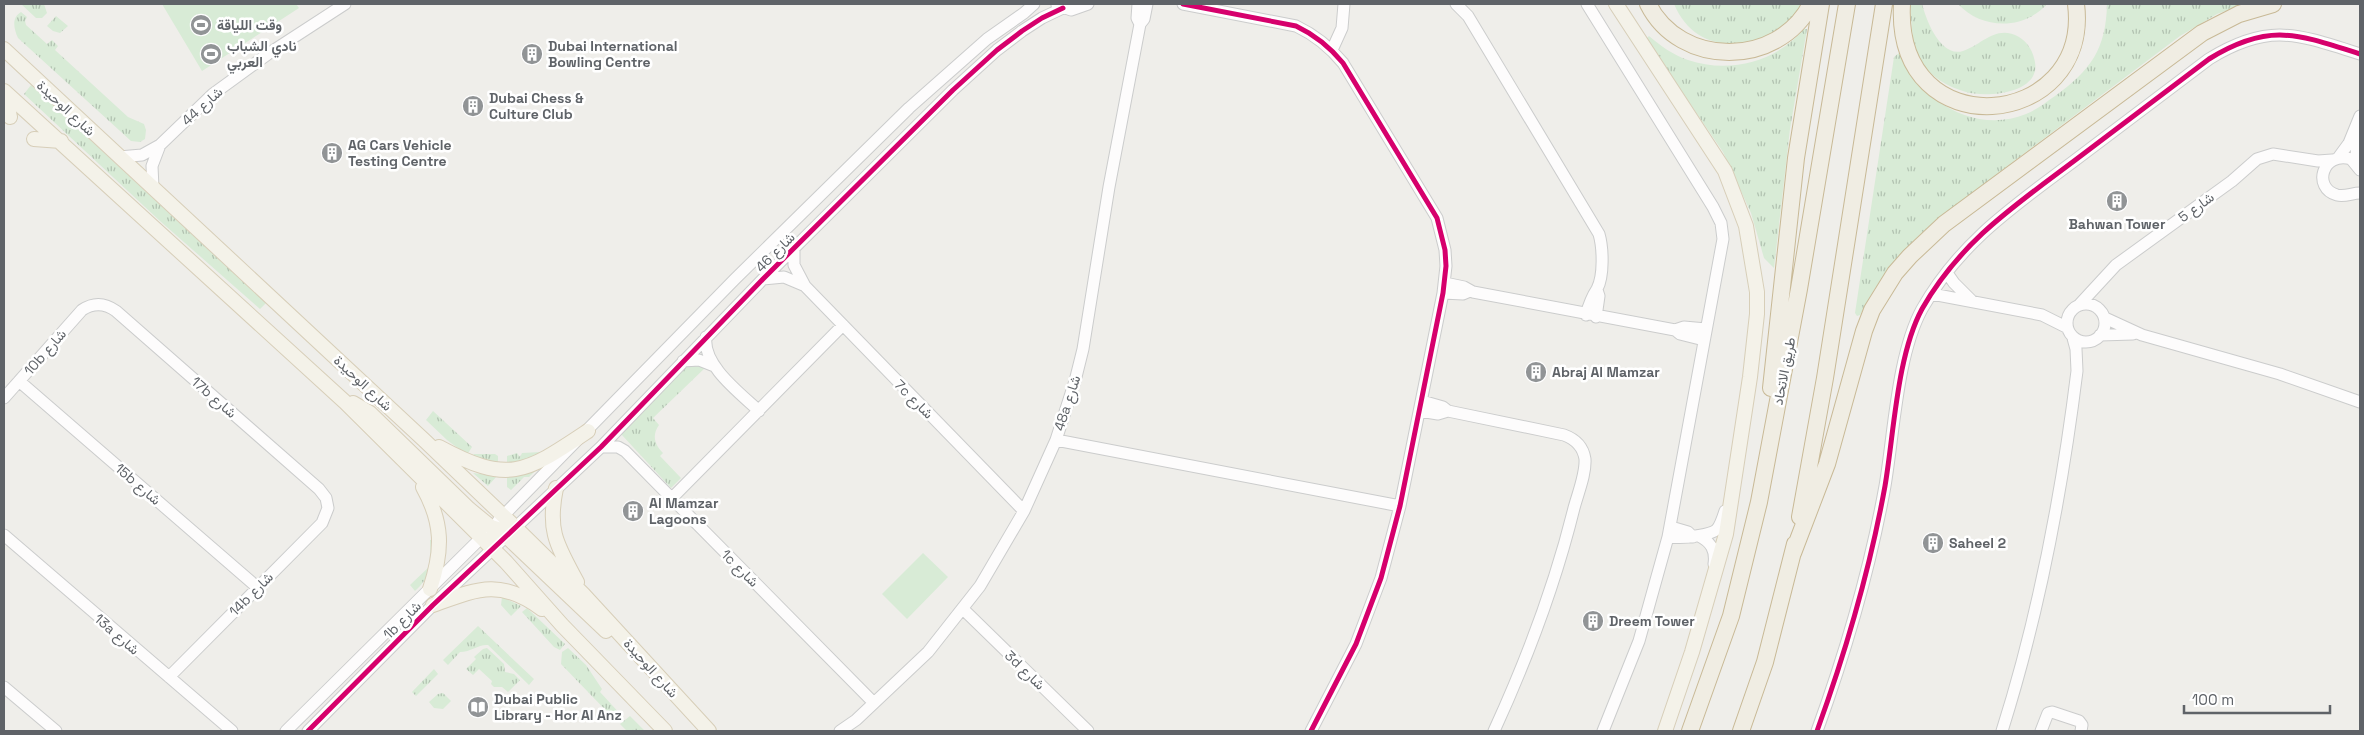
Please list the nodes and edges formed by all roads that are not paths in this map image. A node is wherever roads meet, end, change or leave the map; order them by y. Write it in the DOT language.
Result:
graph roads {
  1 [pos="345,4"];
  2 [pos="1034,4"];
  3 [pos="1088,4"];
  4 [pos="1138,4"];
  5 [pos="1148,4"];
  6 [pos="1183,4"];
  7 [pos="1344,4"];
  8 [pos="1456,4"];
  9 [pos="1587,4"];
  10 [pos="1616,4"];
  11 [pos="1648,4"];
  12 [pos="1811,4"];
  13 [pos="1821,4"];
  14 [pos="1847,4"];
  15 [pos="1884,4"];
  16 [pos="1902,4"];
  17 [pos="2076,4"];
  18 [pos="2273,4"];
  19 [pos="1059,6"];
  20 [pos="1140,24"];
  21 [pos="1328,46"];
  22 [pos="4,49"];
  23 [pos="2360,54"];
  24 [pos="5,91"];
  25 [pos="2360,116"];
  26 [pos="10,117"];
  27 [pos="2357,127"];
  28 [pos="34,139"];
  29 [pos="61,141"];
  30 [pos="160,145"];
  31 [pos="119,157"];
  32 [pos="2294,157"];
  33 [pos="2335,159"];
  34 [pos="2358,166"];
  35 [pos="2323,180"];
  36 [pos="153,188"];
  37 [pos="2358,190"];
  38 [pos="794,248"];
  39 [pos="1947,273"];
  40 [pos="2104,277"];
  41 [pos="763,279"];
  42 [pos="805,286"];
  43 [pos="1444,288"];
  44 [pos="1932,294"];
  45 [pos="1972,301"];
  46 [pos="87,306"];
  47 [pos="2076,307"];
  48 [pos="2102,313"];
  49 [pos="2042,315"];
  50 [pos="1591,316"];
  51 [pos="843,325"];
  52 [pos="2066,327"];
  53 [pos="1705,334"];
  54 [pos="2142,335"];
  55 [pos="706,337"];
  56 [pos="2073,338"];
  57 [pos="2095,338"];
  58 [pos="683,361"];
  59 [pos="714,366"];
  60 [pos="2077,371"];
  61 [pos="19,381"];
  62 [pos="4,398"];
  63 [pos="345,402"];
  64 [pos="2360,402"];
  65 [pos="1421,406"];
  66 [pos="759,411"];
  67 [pos="588,432"];
  68 [pos="424,440"];
  69 [pos="1056,440"];
  70 [pos="601,447"];
  71 [pos="1767,460"];
  72 [pos="415,474"];
  73 [pos="556,488"];
  74 [pos="1733,494"];
  75 [pos="672,498"];
  76 [pos="1400,506"];
  77 [pos="328,508"];
  78 [pos="1024,511"];
  79 [pos="503,516"];
  80 [pos="491,528"];
  81 [pos="510,531"];
  82 [pos="1670,532"];
  83 [pos="4,535"];
  84 [pos="1696,536"];
  85 [pos="481,538"];
  86 [pos="491,549"];
  87 [pos="1793,553"];
  88 [pos="257,587"];
  89 [pos="430,589"];
  90 [pos="1710,590"];
  91 [pos="583,594"];
  92 [pos="433,605"];
  93 [pos="963,609"];
  94 [pos="562,625"];
  95 [pos="628,643"];
  96 [pos="169,677"];
  97 [pos="4,687"];
  98 [pos="874,703"];
  99 [pos="856,720"];
  100 [pos="56,731"];
  101 [pos="232,731"];
  102 [pos="286,731"];
  103 [pos="308,731"];
  104 [pos="665,731"];
  105 [pos="709,731"];
  106 [pos="840,731"];
  107 [pos="851,731"];
  108 [pos="1088,731"];
  109 [pos="1311,731"];
  110 [pos="1494,731"];
  111 [pos="1603,731"];
  112 [pos="1665,731"];
  113 [pos="1690,731"];
  114 [pos="1740,731"];
  115 [pos="1817,731"];
  116 [pos="2002,731"];
  117 [pos="2042,731"];
  118 [pos="2081,731"];
  1 -- 30 [label="street, شارع 44"];
  2 -- 67 [label="street, شارع 46"];
  3 -- 19 [label="street, شارع 46"];
  4 -- 20 [label="street, 48a شارع"];
  5 -- 20 [label="street, 48a شارع"];
  6 -- 21 [label="street"];
  7 -- 21 [label="street"];
  8 -- 50 [label="street"];
  9 -- 53 [label="street"];
  10 -- 74 [label="main road"];
  11 -- 12 [label="highway"];
  13 -- 71 [label="highway"];
  14 -- 71 [label="highway, طريق الاتحاد"];
  15 -- 87 [label="highway"];
  16 -- 17 [label="highway"];
  18 -- 87 [label="highway"];
  19 -- 38 [label="street, شارع 46"];
  20 -- 69 [label="street, 48a شارع"];
  21 -- 43 [label="street"];
  22 -- 31 [label="main road, شارع الوحيدة"];
  23 -- 39 [label="street"];
  24 -- 26 [label="main road"];
  24 -- 29 [label="main road, شارع الوحيدة"];
  25 -- 27 [label="street"];
  27 -- 33 [label="street"];
  27 -- 34 [label="street"];
  28 -- 29 [label="main road"];
  29 -- 63 [label="main road, شارع الوحيدة"];
  30 -- 31 [label="street, شارع 44"];
  30 -- 36 [label="street, شارع 44"];
  31 -- 36 [label="main road, شارع الوحيدة"];
  32 -- 33 [label="street, شارع 5"];
  32 -- 35 [label="street"];
  32 -- 40 [label="street, شارع 5"];
  33 -- 34 [label="street, شارع 5"];
  33 -- 35 [label="street"];
  35 -- 37 [label="street"];
  36 -- 68 [label="main road, شارع الوحيدة"];
  38 -- 41 [label="street, شارع 46"];
  38 -- 42 [label="street, 7c شارع"];
  39 -- 44 [label="street"];
  39 -- 45 [label="street"];
  40 -- 47 [label="street, شارع 5"];
  40 -- 48 [label="street"];
  41 -- 42 [label="street, 7c شارع"];
  41 -- 55 [label="street, شارع 46"];
  42 -- 51 [label="street, 7c شارع"];
  43 -- 50 [label="street"];
  43 -- 65 [label="street"];
  44 -- 45 [label="street"];
  44 -- 115 [label="street"];
  45 -- 49 [label="street"];
  46 -- 61 [label="street, 10b شارع"];
  46 -- 77 [label="street, 17b شارع"];
  47 -- 48 [label="street"];
  47 -- 49 [label="street"];
  47 -- 52 [label="street"];
  48 -- 54 [label="street"];
  48 -- 57 [label="street"];
  49 -- 52 [label="street"];
  50 -- 53 [label="street"];
  51 -- 66 [label="street"];
  51 -- 78 [label="street, 7c شارع"];
  52 -- 56 [label="street"];
  53 -- 82 [label="street"];
  54 -- 57 [label="street"];
  54 -- 64 [label="street"];
  55 -- 58 [label="street, شارع 46"];
  55 -- 59 [label="street"];
  56 -- 57 [label="street"];
  56 -- 60 [label="street"];
  57 -- 60 [label="street"];
  58 -- 59 [label="street"];
  58 -- 70 [label="street, شارع 46"];
  59 -- 66 [label="street"];
  60 -- 116 [label="street"];
  61 -- 62 [label="street, 10b شارع"];
  61 -- 88 [label="street, 15b شارع"];
  63 -- 72 [label="main road, شارع الوحيدة"];
  63 -- 80 [label="main road"];
  65 -- 76 [label="street"];
  65 -- 110 [label="street"];
  66 -- 75 [label="street"];
  67 -- 68 [label="main road"];
  67 -- 79 [label="street, شارع 46"];
  68 -- 79 [label="main road, شارع الوحيدة"];
  69 -- 76 [label="street"];
  69 -- 78 [label="street, 48a شارع"];
  70 -- 73 [label="street, شارع 46"];
  70 -- 75 [label="street, 1c شارع"];
  71 -- 113 [label="highway, طريق الاتحاد"];
  72 -- 85 [label="main road, شارع الوحيدة"];
  72 -- 89 [label="main road"];
  73 -- 81 [label="street, شارع 46"];
  73 -- 91 [label="main road"];
  74 -- 84 [label="street"];
  74 -- 90 [label="main road"];
  75 -- 98 [label="street, 1c شارع"];
  76 -- 109 [label="street"];
  77 -- 88 [label="street, 14b شارع"];
  78 -- 93 [label="street, 48a شارع"];
  79 -- 80 [label="street, 1b شارع"];
  79 -- 81 [label="main road, شارع الوحيدة"];
  80 -- 81 [label="main road"];
  80 -- 85 [label="street, 1b شارع"];
  81 -- 85 [label="main road"];
  81 -- 86 [label="street, 1b شارع"];
  81 -- 91 [label="main road, شارع الوحيدة"];
  81 -- 95 [label="main road"];
  82 -- 84 [label="street"];
  82 -- 111 [label="street"];
  83 -- 96 [label="street, 13a شارع"];
  84 -- 90 [label="street"];
  85 -- 86 [label="main road, شارع الوحيدة"];
  85 -- 89 [label="street, 1b شارع"];
  86 -- 92 [label="street, 1b شارع"];
  86 -- 94 [label="main road, شارع الوحيدة"];
  87 -- 114 [label="highway"];
  88 -- 96 [label="street, 14b شارع"];
  89 -- 102 [label="street, 1b شارع"];
  90 -- 112 [label="main road"];
  91 -- 95 [label="main road, شارع الوحيدة"];
  92 -- 94 [label="main road"];
  92 -- 103 [label="street, 1b شارع"];
  93 -- 98 [label="street, 48a شارع"];
  93 -- 108 [label="street, 3d شارع"];
  94 -- 104 [label="main road, شارع الوحيدة"];
  95 -- 105 [label="main road, شارع الوحيدة"];
  96 -- 101 [label="street, 13a شارع"];
  97 -- 100 [label="street"];
  98 -- 99 [label="street, 48a شارع"];
  99 -- 106 [label="street, 48a شارع"];
  99 -- 107 [label="street, 48a شارع"];
  117 -- 118 [label="street"];
}
